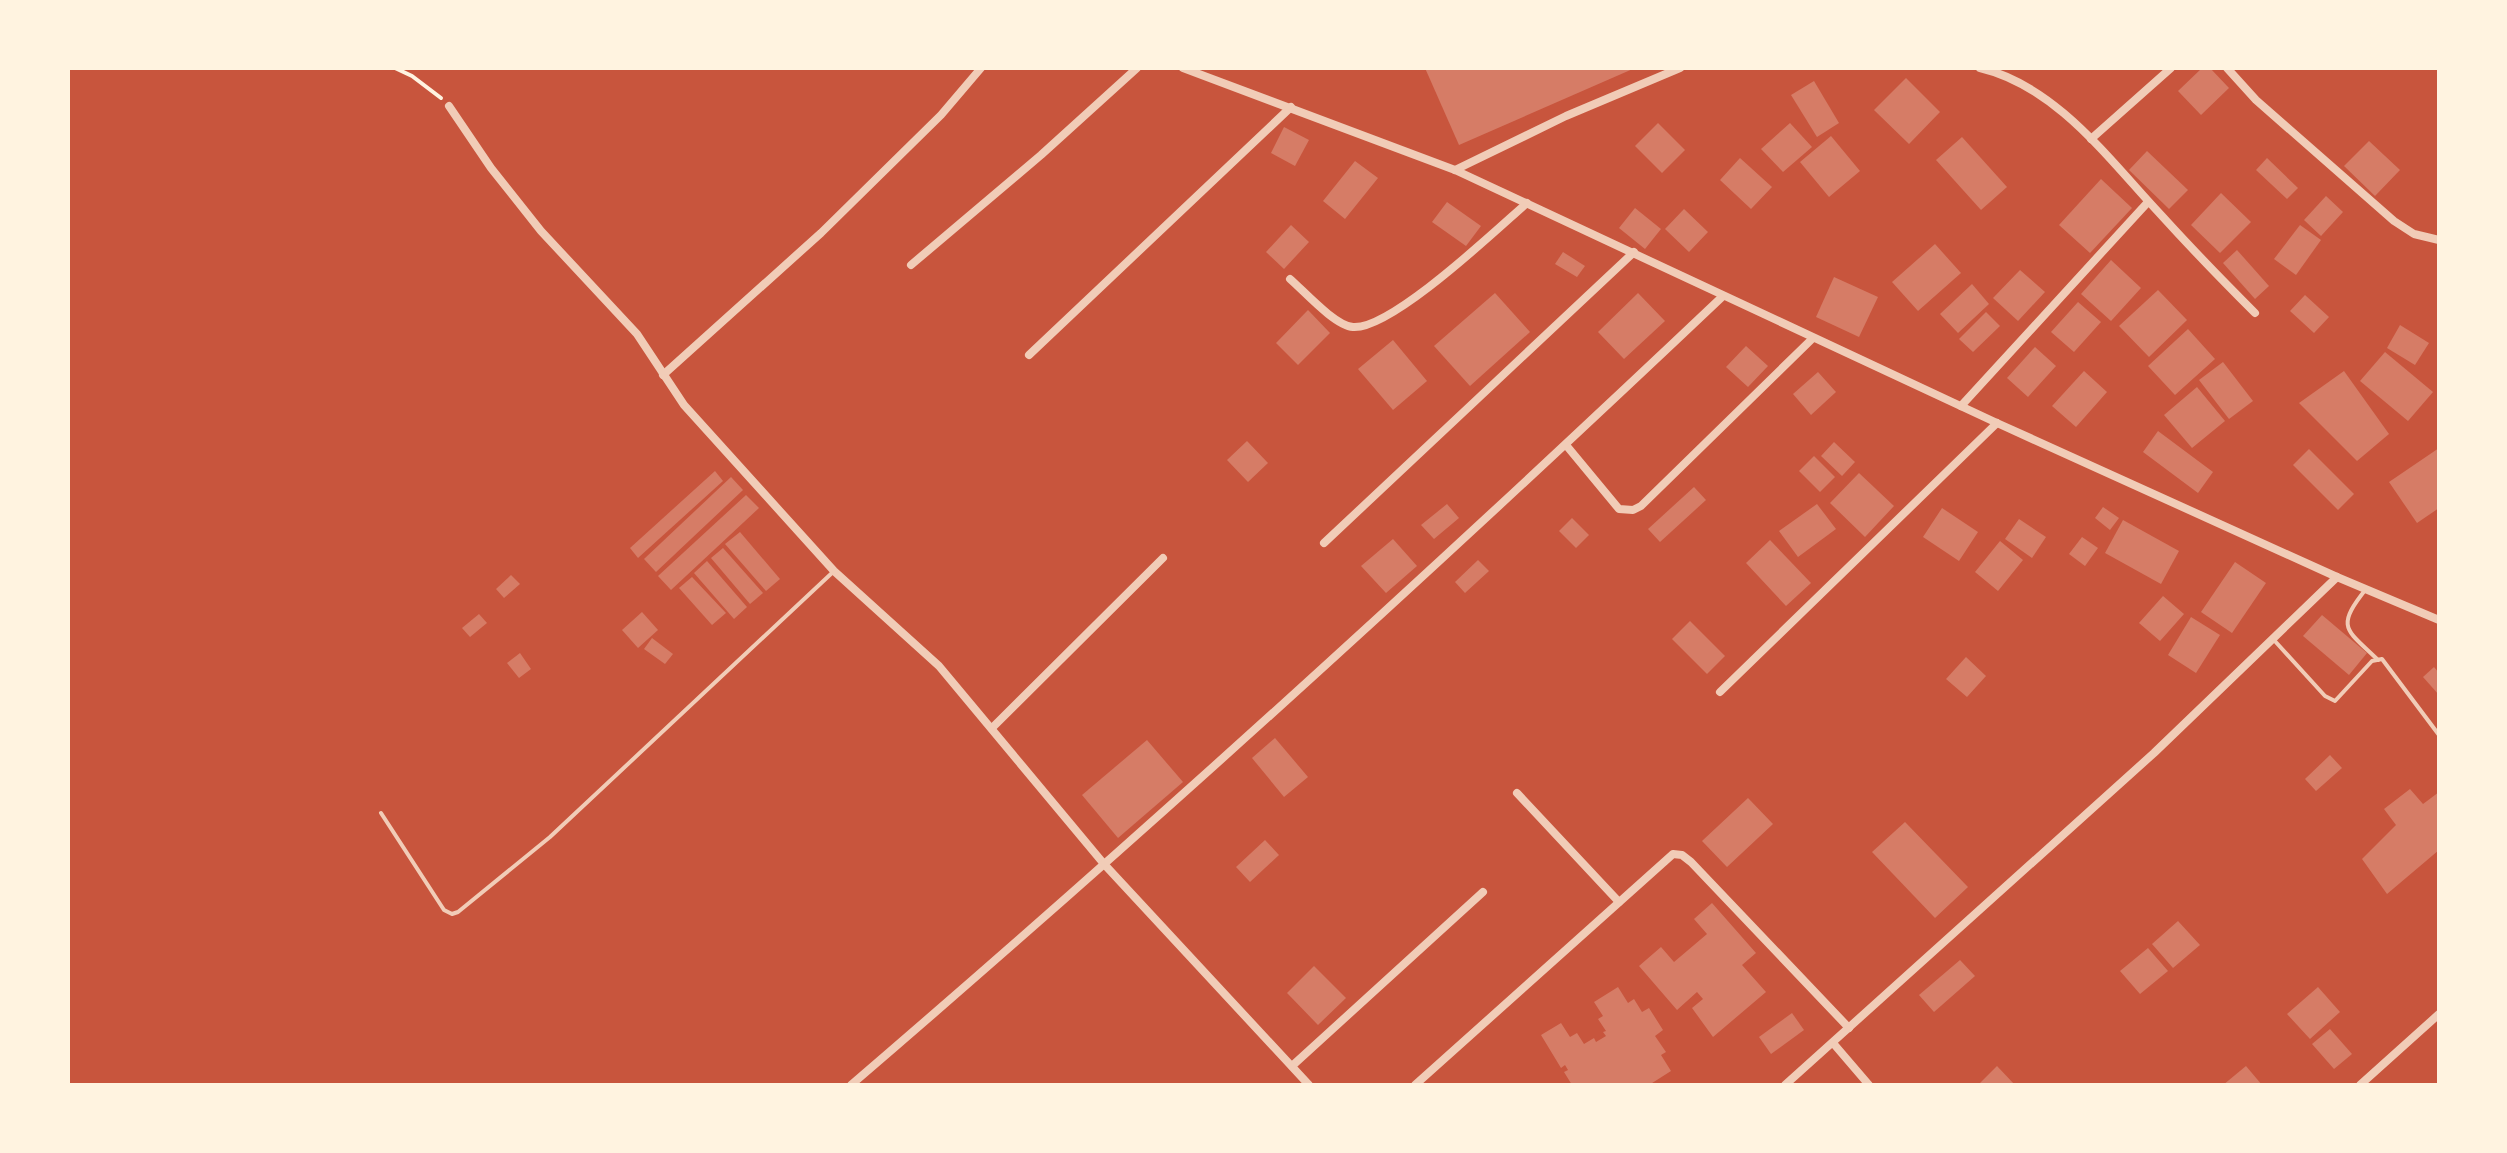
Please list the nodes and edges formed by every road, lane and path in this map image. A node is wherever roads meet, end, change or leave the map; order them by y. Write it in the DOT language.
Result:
graph roads {
  1 [pos="395,68"];
  2 [pos="981,68"];
  3 [pos="1137,68"];
  4 [pos="1183,68"];
  5 [pos="1680,68"];
  6 [pos="1980,68"];
  7 [pos="2171,68"];
  8 [pos="2227,68"];
  9 [pos="449,106"];
  10 [pos="1291,107"];
  11 [pos="2091,139"];
  12 [pos="1455,170"];
  13 [pos="2148,202"];
  14 [pos="1527,203"];
  15 [pos="2439,240"];
  16 [pos="1634,252"];
  17 [pos="911,265"];
  18 [pos="1290,279"];
  19 [pos="1723,296"];
  20 [pos="2255,313"];
  21 [pos="1813,338"];
  22 [pos="1029,355"];
  23 [pos="663,375"];
  24 [pos="1961,406"];
  25 [pos="1997,423"];
  26 [pos="1566,445"];
  27 [pos="1324,543"];
  28 [pos="1163,558"];
  29 [pos="834,571"];
  30 [pos="2337,577"];
  31 [pos="2366,589"];
  32 [pos="2439,620"];
  33 [pos="2273,639"];
  34 [pos="2378,660"];
  35 [pos="1720,692"];
  36 [pos="992,728"];
  37 [pos="2439,735"];
  38 [pos="1517,793"];
  39 [pos="381,813"];
  40 [pos="1104,864"];
  41 [pos="1483,892"];
  42 [pos="1619,902"];
  43 [pos="2439,1014"];
  44 [pos="1849,1028"];
  45 [pos="1833,1043"];
  46 [pos="1292,1066"];
  47 [pos="851,1085"];
  48 [pos="1309,1085"];
  49 [pos="1415,1085"];
  50 [pos="1785,1085"];
  51 [pos="1869,1085"];
  52 [pos="2360,1085"];
  1 -- 9 [label="path"];
  2 -- 23 [label="street"];
  3 -- 17 [label="street"];
  4 -- 10 [label="street"];
  5 -- 12 [label="street"];
  6 -- 11 [label="street"];
  7 -- 11 [label="street"];
  8 -- 15 [label="street"];
  9 -- 23 [label="street"];
  10 -- 12 [label="street"];
  10 -- 22 [label="street"];
  11 -- 13 [label="street"];
  12 -- 14 [label="street"];
  13 -- 20 [label="street"];
  13 -- 24 [label="street"];
  14 -- 16 [label="street"];
  14 -- 18 [label="street"];
  16 -- 19 [label="street"];
  16 -- 27 [label="street"];
  19 -- 21 [label="street"];
  19 -- 26 [label="street"];
  21 -- 24 [label="street"];
  21 -- 26 [label="street"];
  23 -- 29 [label="street"];
  24 -- 25 [label="street"];
  25 -- 30 [label="street"];
  25 -- 35 [label="street"];
  26 -- 40 [label="street"];
  28 -- 36 [label="street"];
  29 -- 36 [label="street"];
  29 -- 39 [label="lane"];
  30 -- 31 [label="street"];
  30 -- 33 [label="street"];
  31 -- 32 [label="street"];
  31 -- 34 [label="lane"];
  33 -- 34 [label="lane"];
  33 -- 44 [label="street"];
  34 -- 37 [label="lane"];
  36 -- 40 [label="street"];
  38 -- 42 [label="street"];
  40 -- 46 [label="street"];
  40 -- 47 [label="street"];
  41 -- 46 [label="street"];
  42 -- 44 [label="street"];
  42 -- 49 [label="street"];
  43 -- 52 [label="street"];
  44 -- 45 [label="street"];
  45 -- 50 [label="street"];
  45 -- 51 [label="street"];
  46 -- 48 [label="street"];
}
